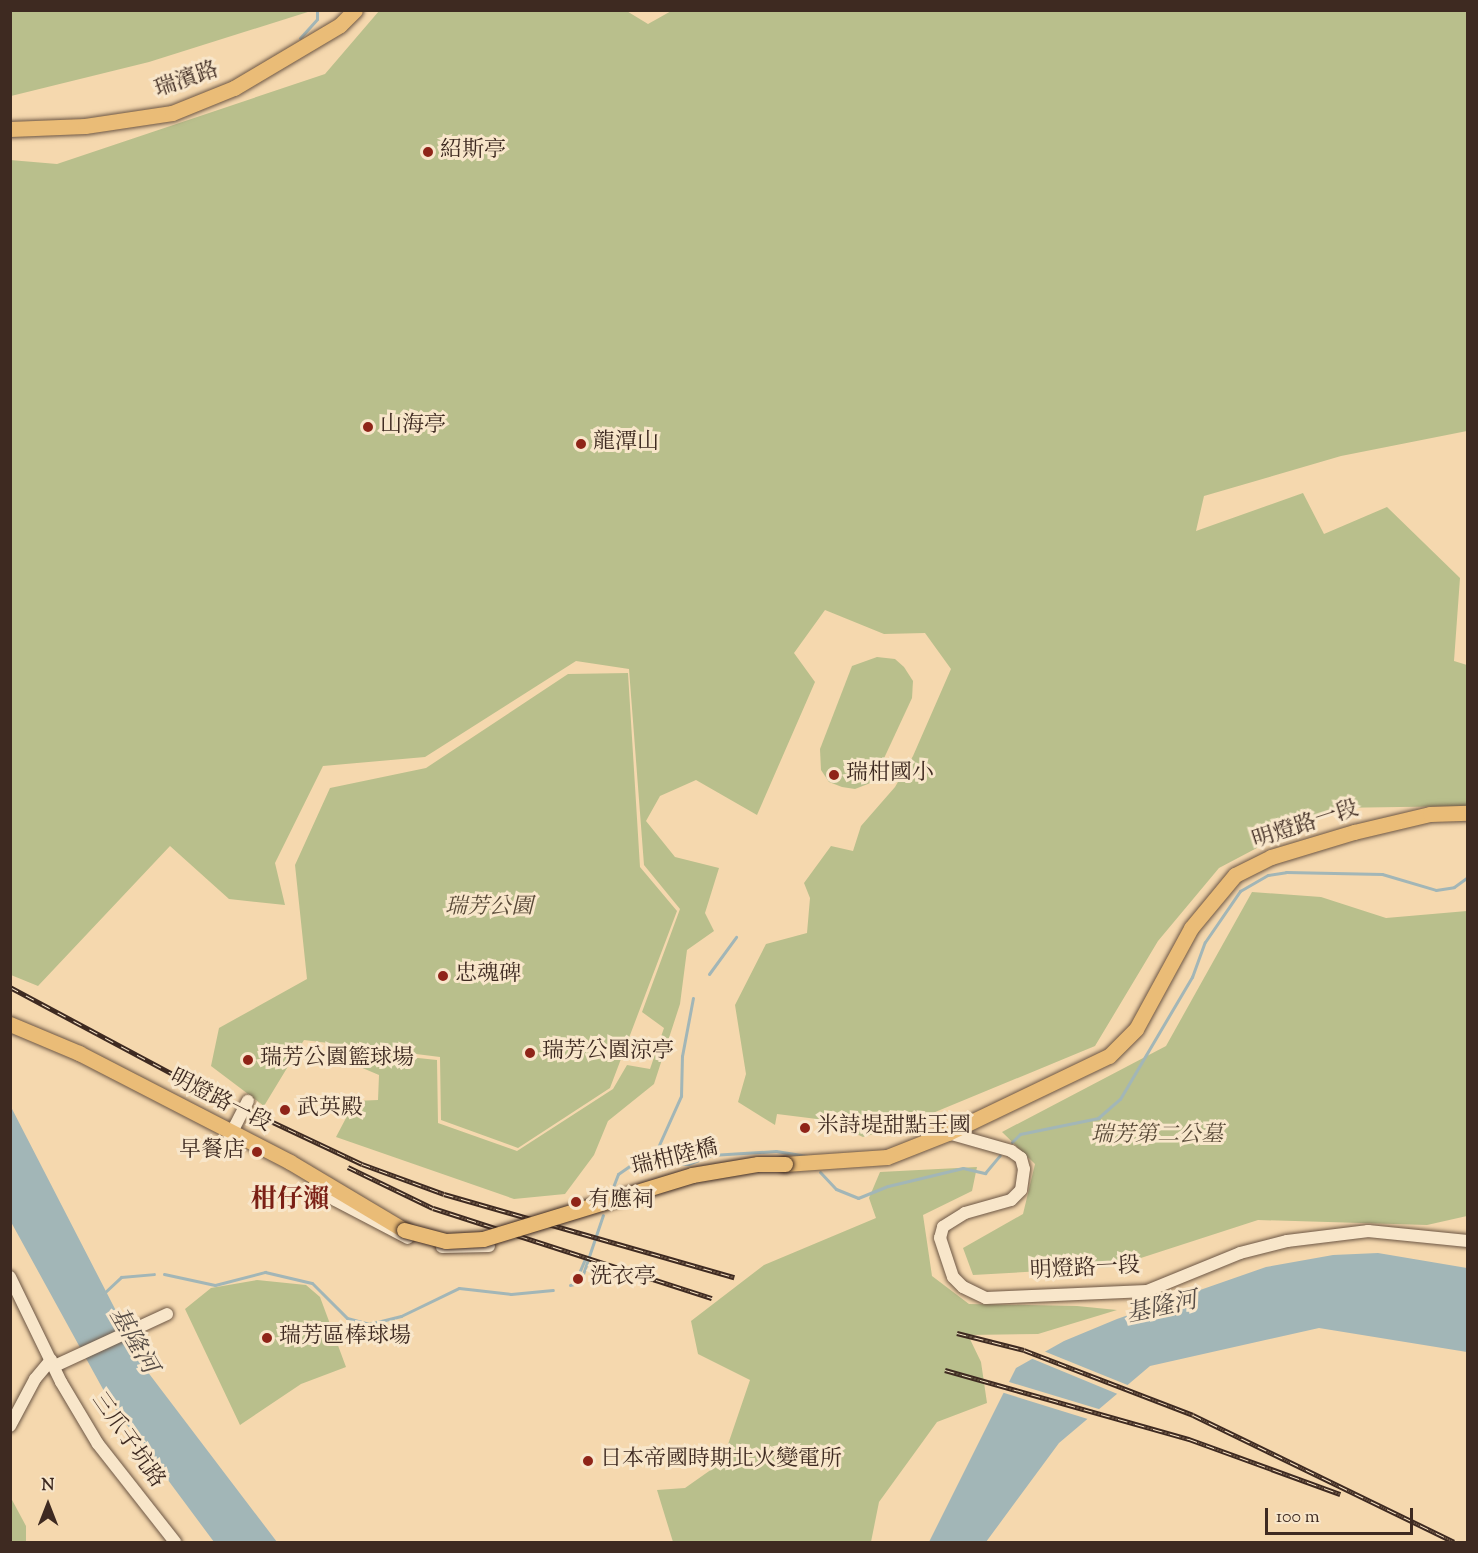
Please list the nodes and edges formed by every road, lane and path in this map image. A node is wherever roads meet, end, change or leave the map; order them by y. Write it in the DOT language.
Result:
graph roads {
  1 [pos="355,10"];
  2 [pos="10,129"];
  3 [pos="1467,813"];
  4 [pos="10,1024"];
  5 [pos="248,1101"];
  6 [pos="232,1132"];
  7 [pos="948,1133"];
  8 [pos="290,1162"];
  9 [pos="785,1164"];
  10 [pos="582,1204"];
  11 [pos="588,1216"];
  12 [pos="404,1230"];
  13 [pos="1467,1240"];
  14 [pos="10,1278"];
  15 [pos="167,1314"];
  16 [pos="55,1362"];
  17 [pos="10,1426"];
  18 [pos="176,1542"];
  1 -- 2 [label="main road, 瑞濱路"];
  3 -- 7 [label="main road, 明燈路一段"];
  4 -- 6 [label="main road, 明燈路一段"];
  5 -- 6 [label="street"];
  6 -- 8 [label="main road, 明燈路一段"];
  7 -- 9 [label="main road, 明燈路一段"];
  7 -- 13 [label="street, 明燈路一段"];
  8 -- 8 [label="street"];
  8 -- 12 [label="main road, 明燈路一段"];
  9 -- 12 [label="main road, 瑞柑陸橋, bridge"];
  10 -- 11 [label="street"];
  14 -- 16 [label="street, 三爪子坑路"];
  15 -- 16 [label="street"];
  16 -- 17 [label="street"];
  16 -- 18 [label="street, 三爪子坑路"];
}
